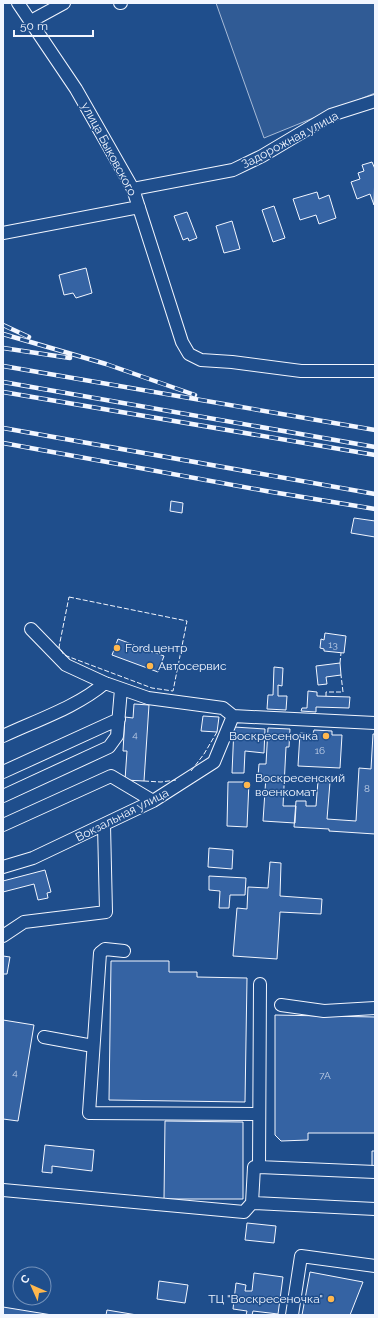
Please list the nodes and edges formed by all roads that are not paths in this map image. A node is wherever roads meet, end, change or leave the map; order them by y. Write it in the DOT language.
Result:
graph roads {
  1 [pos="18,3"];
  2 [pos="64,3"];
  3 [pos="30,21"];
  4 [pos="375,101"];
  5 [pos="133,189"];
  6 [pos="138,207"];
  7 [pos="3,233"];
  8 [pos="375,371"];
  9 [pos="31,629"];
  10 [pos="105,683"];
  11 [pos="121,689"];
  12 [pos="233,716"];
  13 [pos="119,719"];
  14 [pos="375,723"];
  15 [pos="3,736"];
  16 [pos="3,772"];
  17 [pos="3,796"];
  18 [pos="153,801"];
  19 [pos="3,825"];
  20 [pos="104,825"];
  21 [pos="3,867"];
  22 [pos="3,936"];
  23 [pos="124,951"];
  24 [pos="260,984"];
  25 [pos="281,1005"];
  26 [pos="375,1008"];
  27 [pos="44,1037"];
  28 [pos="93,1046"];
  29 [pos="259,1114"];
  30 [pos="259,1168"];
  31 [pos="375,1172"];
  32 [pos="3,1190"];
  33 [pos="252,1202"];
  34 [pos="375,1209"];
  35 [pos="375,1266"];
  36 [pos="292,1315"];
  1 -- 3 [label="street, улица Быковского"];
  2 -- 3 [label="street"];
  3 -- 5 [label="street, улица Быковского"];
  4 -- 5 [label="street, Задорожная улица"];
  5 -- 6 [label="street, улица Быковского"];
  6 -- 7 [label="street"];
  6 -- 8 [label="street, улица Быковского"];
  9 -- 10 [label="street"];
  10 -- 11 [label="street"];
  10 -- 15 [label="street"];
  11 -- 12 [label="street"];
  11 -- 13 [label="street"];
  12 -- 14 [label="street"];
  12 -- 18 [label="street, Вокзальная улица"];
  13 -- 16 [label="street"];
  13 -- 17 [label="street"];
  18 -- 19 [label="street"];
  18 -- 20 [label="street, Вокзальная улица"];
  20 -- 21 [label="street, Вокзальная улица"];
  20 -- 22 [label="street"];
  23 -- 28 [label="street"];
  24 -- 29 [label="street"];
  25 -- 26 [label="street"];
  27 -- 28 [label="street"];
  28 -- 29 [label="street"];
  29 -- 30 [label="street"];
  30 -- 31 [label="street"];
  30 -- 33 [label="street"];
  32 -- 33 [label="street"];
  33 -- 34 [label="street"];
  35 -- 36 [label="street"];
}
